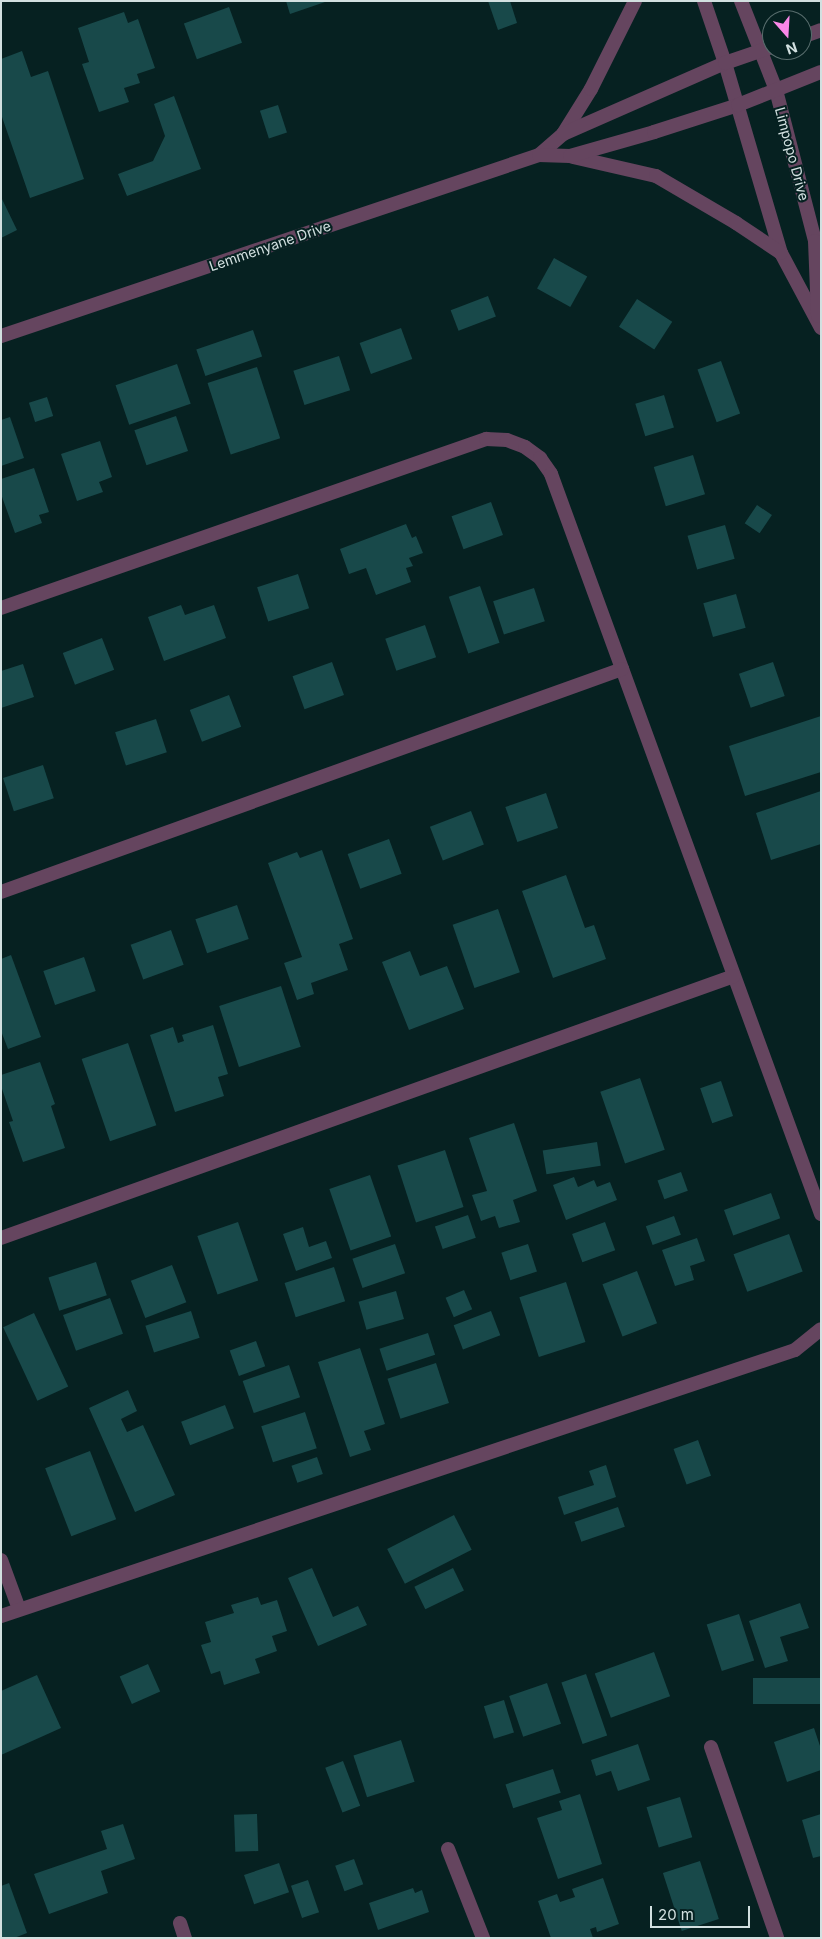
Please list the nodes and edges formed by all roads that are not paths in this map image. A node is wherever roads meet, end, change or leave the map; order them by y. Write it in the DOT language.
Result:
graph roads {
  1 [pos="635,1"];
  2 [pos="704,1"];
  3 [pos="741,1"];
  4 [pos="762,40"];
  5 [pos="762,51"];
  6 [pos="769,60"];
  7 [pos="725,63"];
  8 [pos="821,72"];
  9 [pos="776,90"];
  10 [pos="738,105"];
  11 [pos="563,134"];
  12 [pos="539,156"];
  13 [pos="570,156"];
  14 [pos="818,235"];
  15 [pos="782,252"];
  16 [pos="819,324"];
  17 [pos="1,336"];
  18 [pos="1,608"];
  19 [pos="622,669"];
  20 [pos="1,892"];
  21 [pos="734,976"];
  22 [pos="821,1214"];
  23 [pos="1,1238"];
  24 [pos="821,1329"];
  25 [pos="1,1560"];
  26 [pos="19,1609"];
  27 [pos="1,1616"];
  28 [pos="711,1747"];
  29 [pos="448,1849"];
  30 [pos="180,1924"];
  31 [pos="185,1938"];
  32 [pos="483,1938"];
  33 [pos="777,1938"];
  1 -- 11 [label="street"];
  2 -- 7 [label="street, Limpopo Drive"];
  3 -- 4 [label="street, Limpopo Drive"];
  5 -- 7 [label="street"];
  6 -- 9 [label="street, Limpopo Drive"];
  7 -- 10 [label="street, Limpopo Drive"];
  7 -- 11 [label="street"];
  8 -- 9 [label="street"];
  9 -- 10 [label="street"];
  9 -- 14 [label="street, Limpopo Drive"];
  10 -- 13 [label="street"];
  10 -- 15 [label="street, Limpopo Drive"];
  11 -- 12 [label="street"];
  12 -- 13 [label="street"];
  12 -- 17 [label="street, Lemmenyane Drive"];
  13 -- 15 [label="street"];
  14 -- 16 [label="street, Limpopo Drive"];
  15 -- 16 [label="street, Limpopo Drive"];
  18 -- 19 [label="street"];
  19 -- 20 [label="street"];
  19 -- 21 [label="street"];
  21 -- 22 [label="street"];
  21 -- 23 [label="street"];
  24 -- 26 [label="street"];
  25 -- 26 [label="street"];
  26 -- 27 [label="street"];
  28 -- 33 [label="street"];
  29 -- 32 [label="street"];
  30 -- 31 [label="street"];
}
